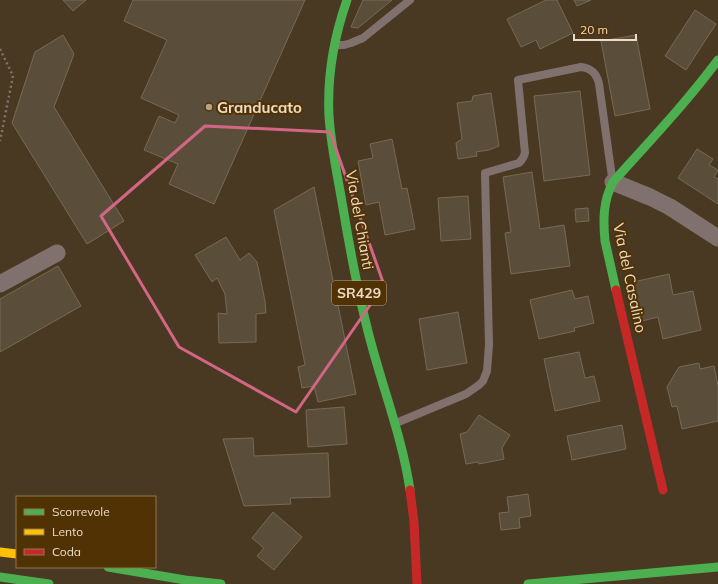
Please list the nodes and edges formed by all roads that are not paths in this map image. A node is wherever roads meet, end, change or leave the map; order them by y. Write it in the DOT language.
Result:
graph roads {
  1 [pos="348,0"];
  2 [pos="410,0"];
  3 [pos="334,45"];
  4 [pos="718,60"];
  5 [pos="613,182"];
  6 [pos="718,238"];
  7 [pos="57,253"];
  8 [pos="0,284"];
  9 [pos="395,423"];
  10 [pos="663,490"];
  11 [pos="0,552"];
  12 [pos="16,554"];
  13 [pos="718,567"];
  14 [pos="114,568"];
  15 [pos="0,577"];
  16 [pos="49,584"];
  17 [pos="221,584"];
  18 [pos="417,584"];
  19 [pos="528,584"];
  1 -- 3 [label="main road, Via del Chianti / SR429"];
  2 -- 3 [label="lane"];
  3 -- 9 [label="main road, Via del Chianti / SR429"];
  4 -- 5 [label="main road, Via del Casalino"];
  5 -- 6 [label="street"];
  5 -- 9 [label="lane"];
  5 -- 10 [label="main road, Via del Casalino"];
  7 -- 8 [label="street"];
  9 -- 18 [label="main road, Via del Chianti / SR429"];
  11 -- 12 [label="main road"];
  13 -- 19 [label="main road"];
  14 -- 17 [label="main road"];
  15 -- 16 [label="main road"];
}
